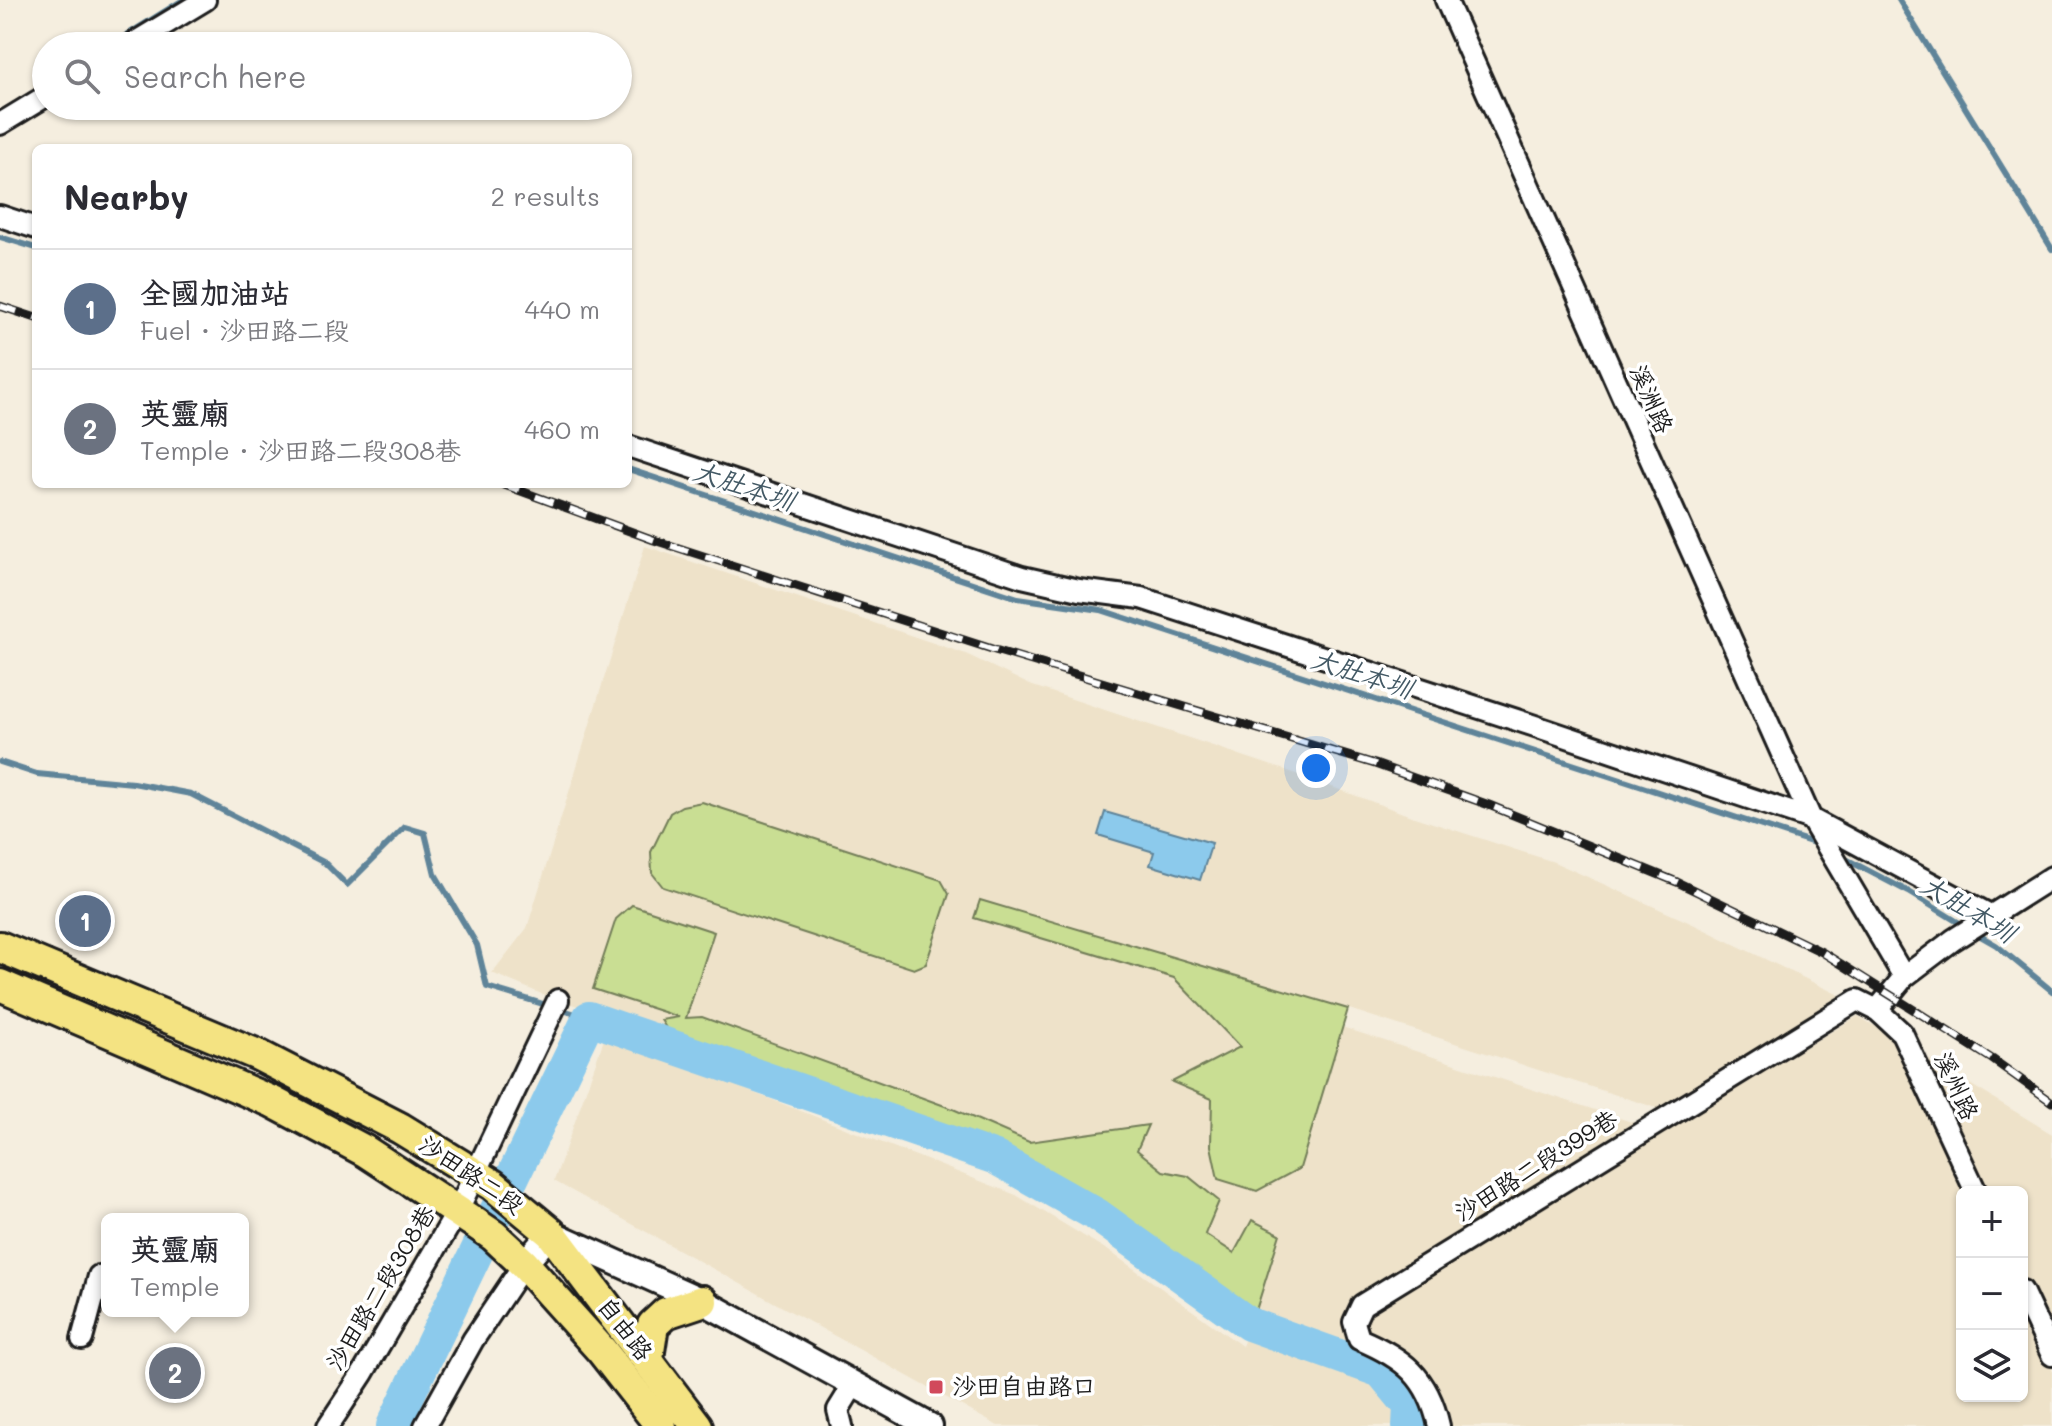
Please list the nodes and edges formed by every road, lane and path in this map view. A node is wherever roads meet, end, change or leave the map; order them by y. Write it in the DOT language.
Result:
graph roads {
  1 [pos="205,0"];
  2 [pos="1446,0"];
  3 [pos="152,32"];
  4 [pos="32,105"];
  5 [pos="0,124"];
  6 [pos="0,216"];
  7 [pos="32,227"];
  8 [pos="632,447"];
  9 [pos="1811,819"];
  10 [pos="2052,877"];
  11 [pos="1990,915"];
  12 [pos="0,947"];
  13 [pos="1904,977"];
  14 [pos="0,985"];
  15 [pos="558,1000"];
  16 [pos="1877,1010"];
  17 [pos="484,1180"];
  18 [pos="1973,1186"];
  19 [pos="476,1224"];
  20 [pos="551,1233"];
  21 [pos="524,1264"];
  22 [pos="99,1276"];
  23 [pos="702,1301"];
  24 [pos="2028,1304"];
  25 [pos="82,1339"];
  26 [pos="2052,1355"];
  27 [pos="648,1358"];
  28 [pos="854,1384"];
  29 [pos="328,1426"];
  30 [pos="425,1426"];
  31 [pos="661,1426"];
  32 [pos="697,1426"];
  33 [pos="842,1426"];
  34 [pos="930,1426"];
  35 [pos="1439,1426"];
  1 -- 3 [label="street"];
  2 -- 9 [label="street, 溪洲路"];
  4 -- 5 [label="street"];
  6 -- 7 [label="street"];
  8 -- 9 [label="street"];
  9 -- 11 [label="street"];
  9 -- 13 [label="street, 溪洲路"];
  10 -- 11 [label="street"];
  11 -- 13 [label="street"];
  12 -- 17 [label="main road, 沙田路二段"];
  13 -- 16 [label="street"];
  14 -- 19 [label="main road, 沙田路二段"];
  15 -- 17 [label="street, 沙田路二段308巷"];
  16 -- 18 [label="street, 溪州路"];
  16 -- 35 [label="street, 沙田路二段399巷"];
  17 -- 19 [label="street, 沙田路二段308巷"];
  17 -- 20 [label="main road, 沙田路二段"];
  19 -- 21 [label="main road, 沙田路二段"];
  19 -- 29 [label="street, 沙田路二段308巷"];
  20 -- 21 [label="street"];
  20 -- 23 [label="street, 沙田路二段"];
  20 -- 27 [label="main road, 自由路"];
  21 -- 30 [label="street"];
  21 -- 31 [label="main road, 自由路"];
  22 -- 25 [label="street"];
  23 -- 27 [label="main road"];
  23 -- 28 [label="street, 沙田路二段"];
  24 -- 26 [label="street"];
  27 -- 32 [label="main road, 自由路"];
  28 -- 33 [label="street"];
  28 -- 34 [label="street, 沙田路二段"];
}
